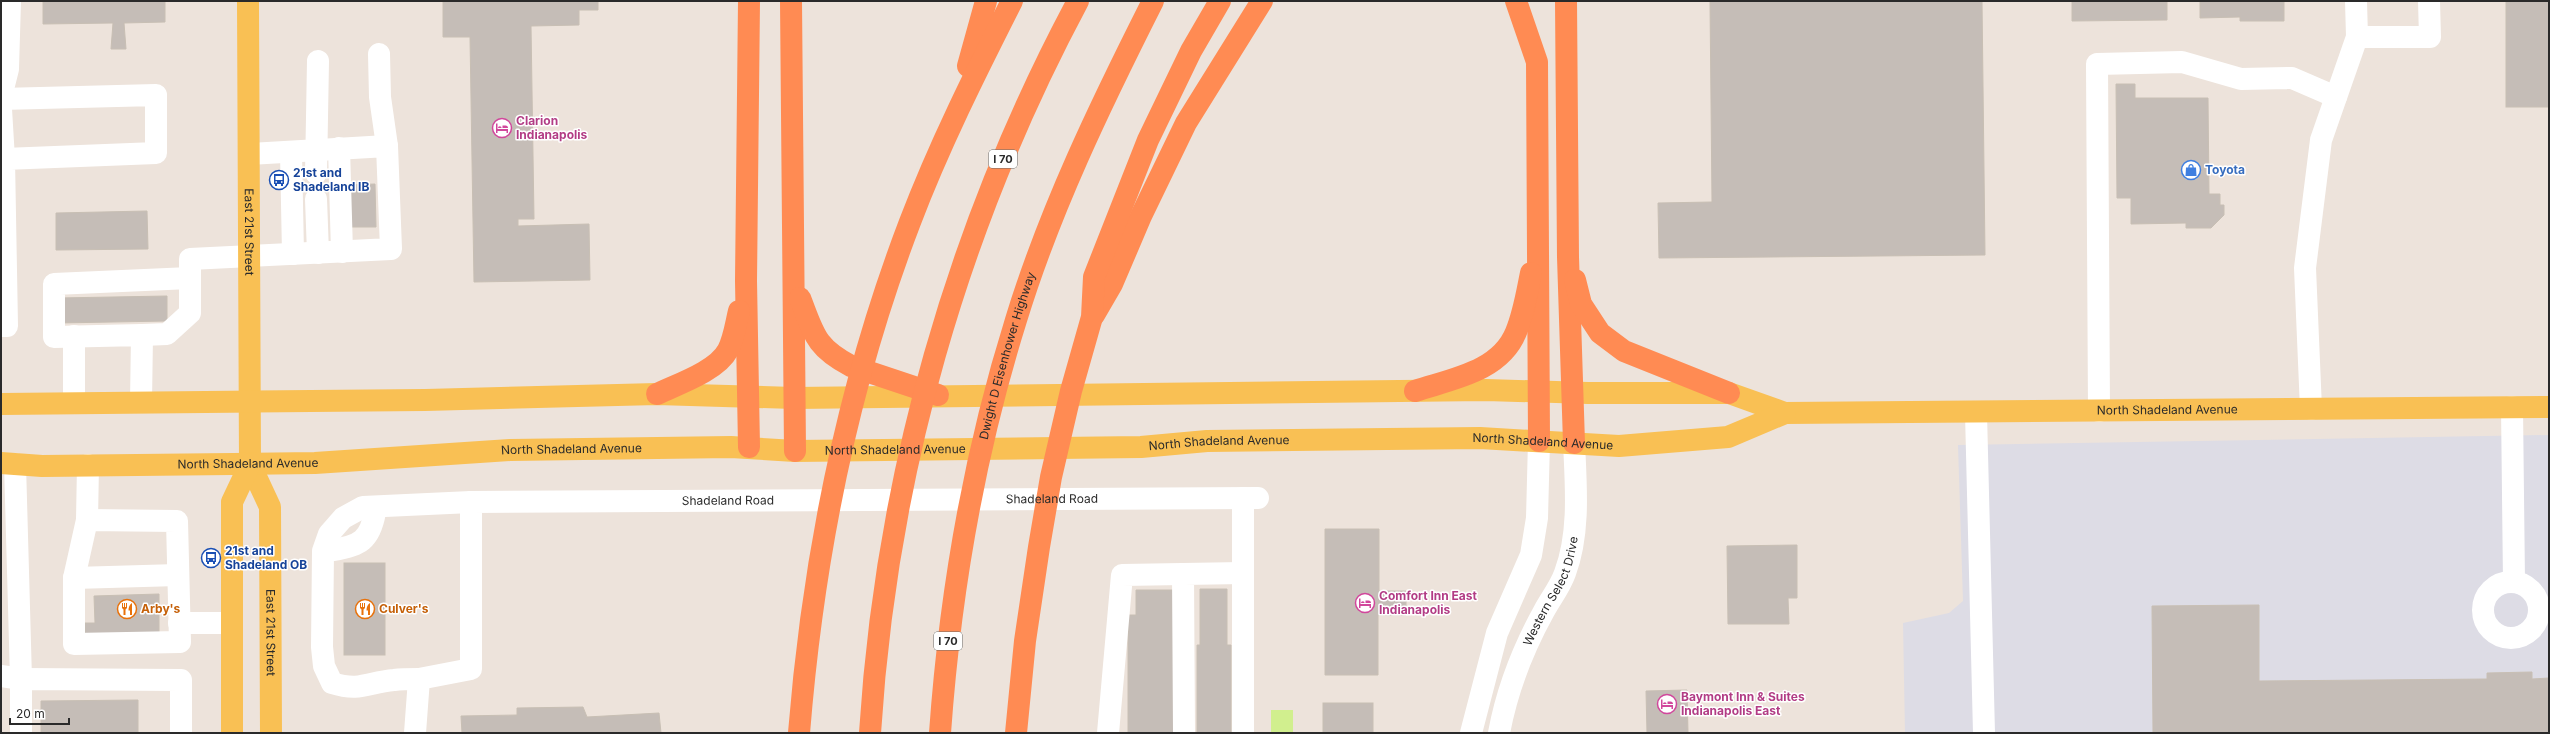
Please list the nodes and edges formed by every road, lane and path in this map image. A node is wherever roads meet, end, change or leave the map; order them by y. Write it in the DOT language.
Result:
graph roads {
  1 [pos="10,1"];
  2 [pos="248,1"];
  3 [pos="749,1"];
  4 [pos="791,1"];
  5 [pos="986,1"];
  6 [pos="1012,1"];
  7 [pos="1078,1"];
  8 [pos="1153,1"];
  9 [pos="1220,1"];
  10 [pos="1262,1"];
  11 [pos="1516,1"];
  12 [pos="1566,1"];
  13 [pos="2356,1"];
  14 [pos="2429,1"];
  15 [pos="2357,37"];
  16 [pos="379,54"];
  17 [pos="318,60"];
  18 [pos="2336,97"];
  19 [pos="1,98"];
  20 [pos="1,109"];
  21 [pos="953,118"];
  22 [pos="387,146"];
  23 [pos="338,148"];
  24 [pos="316,150"];
  25 [pos="290,153"];
  26 [pos="249,154"];
  27 [pos="4,159"];
  28 [pos="316,173"];
  29 [pos="316,199"];
  30 [pos="1539,240"];
  31 [pos="342,252"];
  32 [pos="318,253"];
  33 [pos="293,254"];
  34 [pos="250,256"];
  35 [pos="1568,257"];
  36 [pos="190,278"];
  37 [pos="746,281"];
  38 [pos="795,287"];
  39 [pos="1092,318"];
  40 [pos="1,326"];
  41 [pos="142,335"];
  42 [pos="74,336"];
  43 [pos="1415,391"];
  44 [pos="1540,392"];
  45 [pos="1571,393"];
  46 [pos="1730,393"];
  47 [pos="656,394"];
  48 [pos="938,395"];
  49 [pos="748,398"];
  50 [pos="794,398"];
  51 [pos="250,401"];
  52 [pos="141,402"];
  53 [pos="74,403"];
  54 [pos="1,404"];
  55 [pos="2512,407"];
  56 [pos="2549,407"];
  57 [pos="2311,409"];
  58 [pos="2099,411"];
  59 [pos="1976,412"];
  60 [pos="1785,413"];
  61 [pos="1539,441"];
  62 [pos="1574,443"];
  63 [pos="750,447"];
  64 [pos="795,451"];
  65 [pos="8,464"];
  66 [pos="250,464"];
  67 [pos="88,465"];
  68 [pos="471,502"];
  69 [pos="377,509"];
  70 [pos="87,520"];
  71 [pos="9,535"];
  72 [pos="1243,573"];
  73 [pos="1183,574"];
  74 [pos="178,575"];
  75 [pos="74,578"];
  76 [pos="2514,582"];
  77 [pos="180,623"];
  78 [pos="232,623"];
  79 [pos="11,678"];
  80 [pos="419,679"];
  81 [pos="393,680"];
  82 [pos="22,733"];
  83 [pos="181,733"];
  84 [pos="232,733"];
  85 [pos="271,733"];
  86 [pos="415,733"];
  87 [pos="800,733"];
  88 [pos="870,733"];
  89 [pos="940,733"];
  90 [pos="1016,733"];
  91 [pos="1108,733"];
  92 [pos="1184,733"];
  93 [pos="1243,733"];
  94 [pos="1471,733"];
  95 [pos="1499,733"];
  96 [pos="1984,733"];
  1 -- 19 [label="street"];
  2 -- 26 [label="main road, East 21st Street"];
  3 -- 37 [label="highway"];
  4 -- 38 [label="highway"];
  5 -- 21 [label="highway"];
  6 -- 21 [label="highway"];
  7 -- 88 [label="highway, I 70"];
  8 -- 89 [label="highway, Dwight D Eisenhower Highway / I 70"];
  9 -- 39 [label="highway"];
  10 -- 39 [label="highway"];
  11 -- 30 [label="highway"];
  12 -- 35 [label="highway"];
  13 -- 15 [label="street"];
  14 -- 15 [label="street"];
  15 -- 18 [label="street"];
  16 -- 22 [label="street"];
  17 -- 24 [label="street"];
  18 -- 57 [label="street"];
  18 -- 58 [label="street"];
  19 -- 27 [label="street"];
  20 -- 27 [label="street"];
  21 -- 87 [label="highway"];
  22 -- 23 [label="street"];
  22 -- 31 [label="street"];
  23 -- 24 [label="street"];
  23 -- 31 [label="street"];
  24 -- 25 [label="street"];
  24 -- 28 [label="street"];
  25 -- 26 [label="street"];
  25 -- 33 [label="street"];
  26 -- 34 [label="main road, East 21st Street"];
  27 -- 40 [label="street"];
  29 -- 32 [label="street"];
  30 -- 43 [label="highway"];
  30 -- 44 [label="highway"];
  31 -- 32 [label="street"];
  32 -- 33 [label="street"];
  33 -- 34 [label="street"];
  34 -- 36 [label="street"];
  34 -- 51 [label="main road, East 21st Street"];
  35 -- 45 [label="highway"];
  35 -- 46 [label="highway"];
  36 -- 41 [label="street"];
  36 -- 42 [label="street"];
  37 -- 47 [label="highway"];
  37 -- 49 [label="highway"];
  38 -- 48 [label="highway"];
  38 -- 50 [label="highway"];
  39 -- 90 [label="highway"];
  41 -- 42 [label="street"];
  41 -- 52 [label="street"];
  42 -- 53 [label="street"];
  43 -- 44 [label="main road, North Shadeland Avenue"];
  43 -- 48 [label="main road, North Shadeland Avenue"];
  44 -- 45 [label="main road, North Shadeland Avenue"];
  44 -- 61 [label="highway"];
  45 -- 46 [label="main road, North Shadeland Avenue"];
  45 -- 62 [label="highway"];
  46 -- 60 [label="main road, North Shadeland Avenue"];
  47 -- 49 [label="main road, North Shadeland Avenue"];
  47 -- 51 [label="main road, North Shadeland Avenue"];
  48 -- 50 [label="main road, North Shadeland Avenue"];
  49 -- 50 [label="main road, North Shadeland Avenue"];
  49 -- 63 [label="highway"];
  50 -- 64 [label="highway"];
  51 -- 52 [label="main road, North Shadeland Avenue"];
  51 -- 66 [label="main road, East 21st Street"];
  52 -- 53 [label="main road, North Shadeland Avenue"];
  53 -- 54 [label="main road, North Shadeland Avenue"];
  55 -- 56 [label="main road, North Shadeland Avenue"];
  55 -- 57 [label="main road, North Shadeland Avenue"];
  55 -- 76 [label="street"];
  57 -- 58 [label="main road, North Shadeland Avenue"];
  58 -- 59 [label="main road, North Shadeland Avenue"];
  59 -- 60 [label="main road, North Shadeland Avenue"];
  59 -- 96 [label="street"];
  60 -- 62 [label="main road, North Shadeland Avenue"];
  61 -- 62 [label="main road, North Shadeland Avenue"];
  61 -- 64 [label="main road, North Shadeland Avenue"];
  61 -- 94 [label="street"];
  62 -- 95 [label="street, Western Select Drive"];
  63 -- 64 [label="main road, North Shadeland Avenue"];
  63 -- 66 [label="main road, North Shadeland Avenue"];
  65 -- 67 [label="main road, North Shadeland Avenue"];
  65 -- 71 [label="street"];
  66 -- 67 [label="main road, North Shadeland Avenue"];
  66 -- 78 [label="main road, East 21st Street"];
  66 -- 85 [label="main road, East 21st Street"];
  67 -- 70 [label="street"];
  68 -- 69 [label="street, Shadeland Road"];
  68 -- 72 [label="street, Shadeland Road"];
  68 -- 80 [label="street"];
  69 -- 81 [label="street"];
  69 -- 81 [label="street, Shadeland Road"];
  70 -- 74 [label="street"];
  70 -- 75 [label="street"];
  71 -- 79 [label="street"];
  72 -- 73 [label="street"];
  72 -- 93 [label="street"];
  73 -- 91 [label="street"];
  73 -- 92 [label="street"];
  74 -- 75 [label="street"];
  74 -- 77 [label="street"];
  75 -- 77 [label="street"];
  77 -- 78 [label="street"];
  78 -- 84 [label="main road, East 21st Street"];
  79 -- 82 [label="street"];
  79 -- 83 [label="street"];
  80 -- 81 [label="street"];
  80 -- 86 [label="street"];
}
